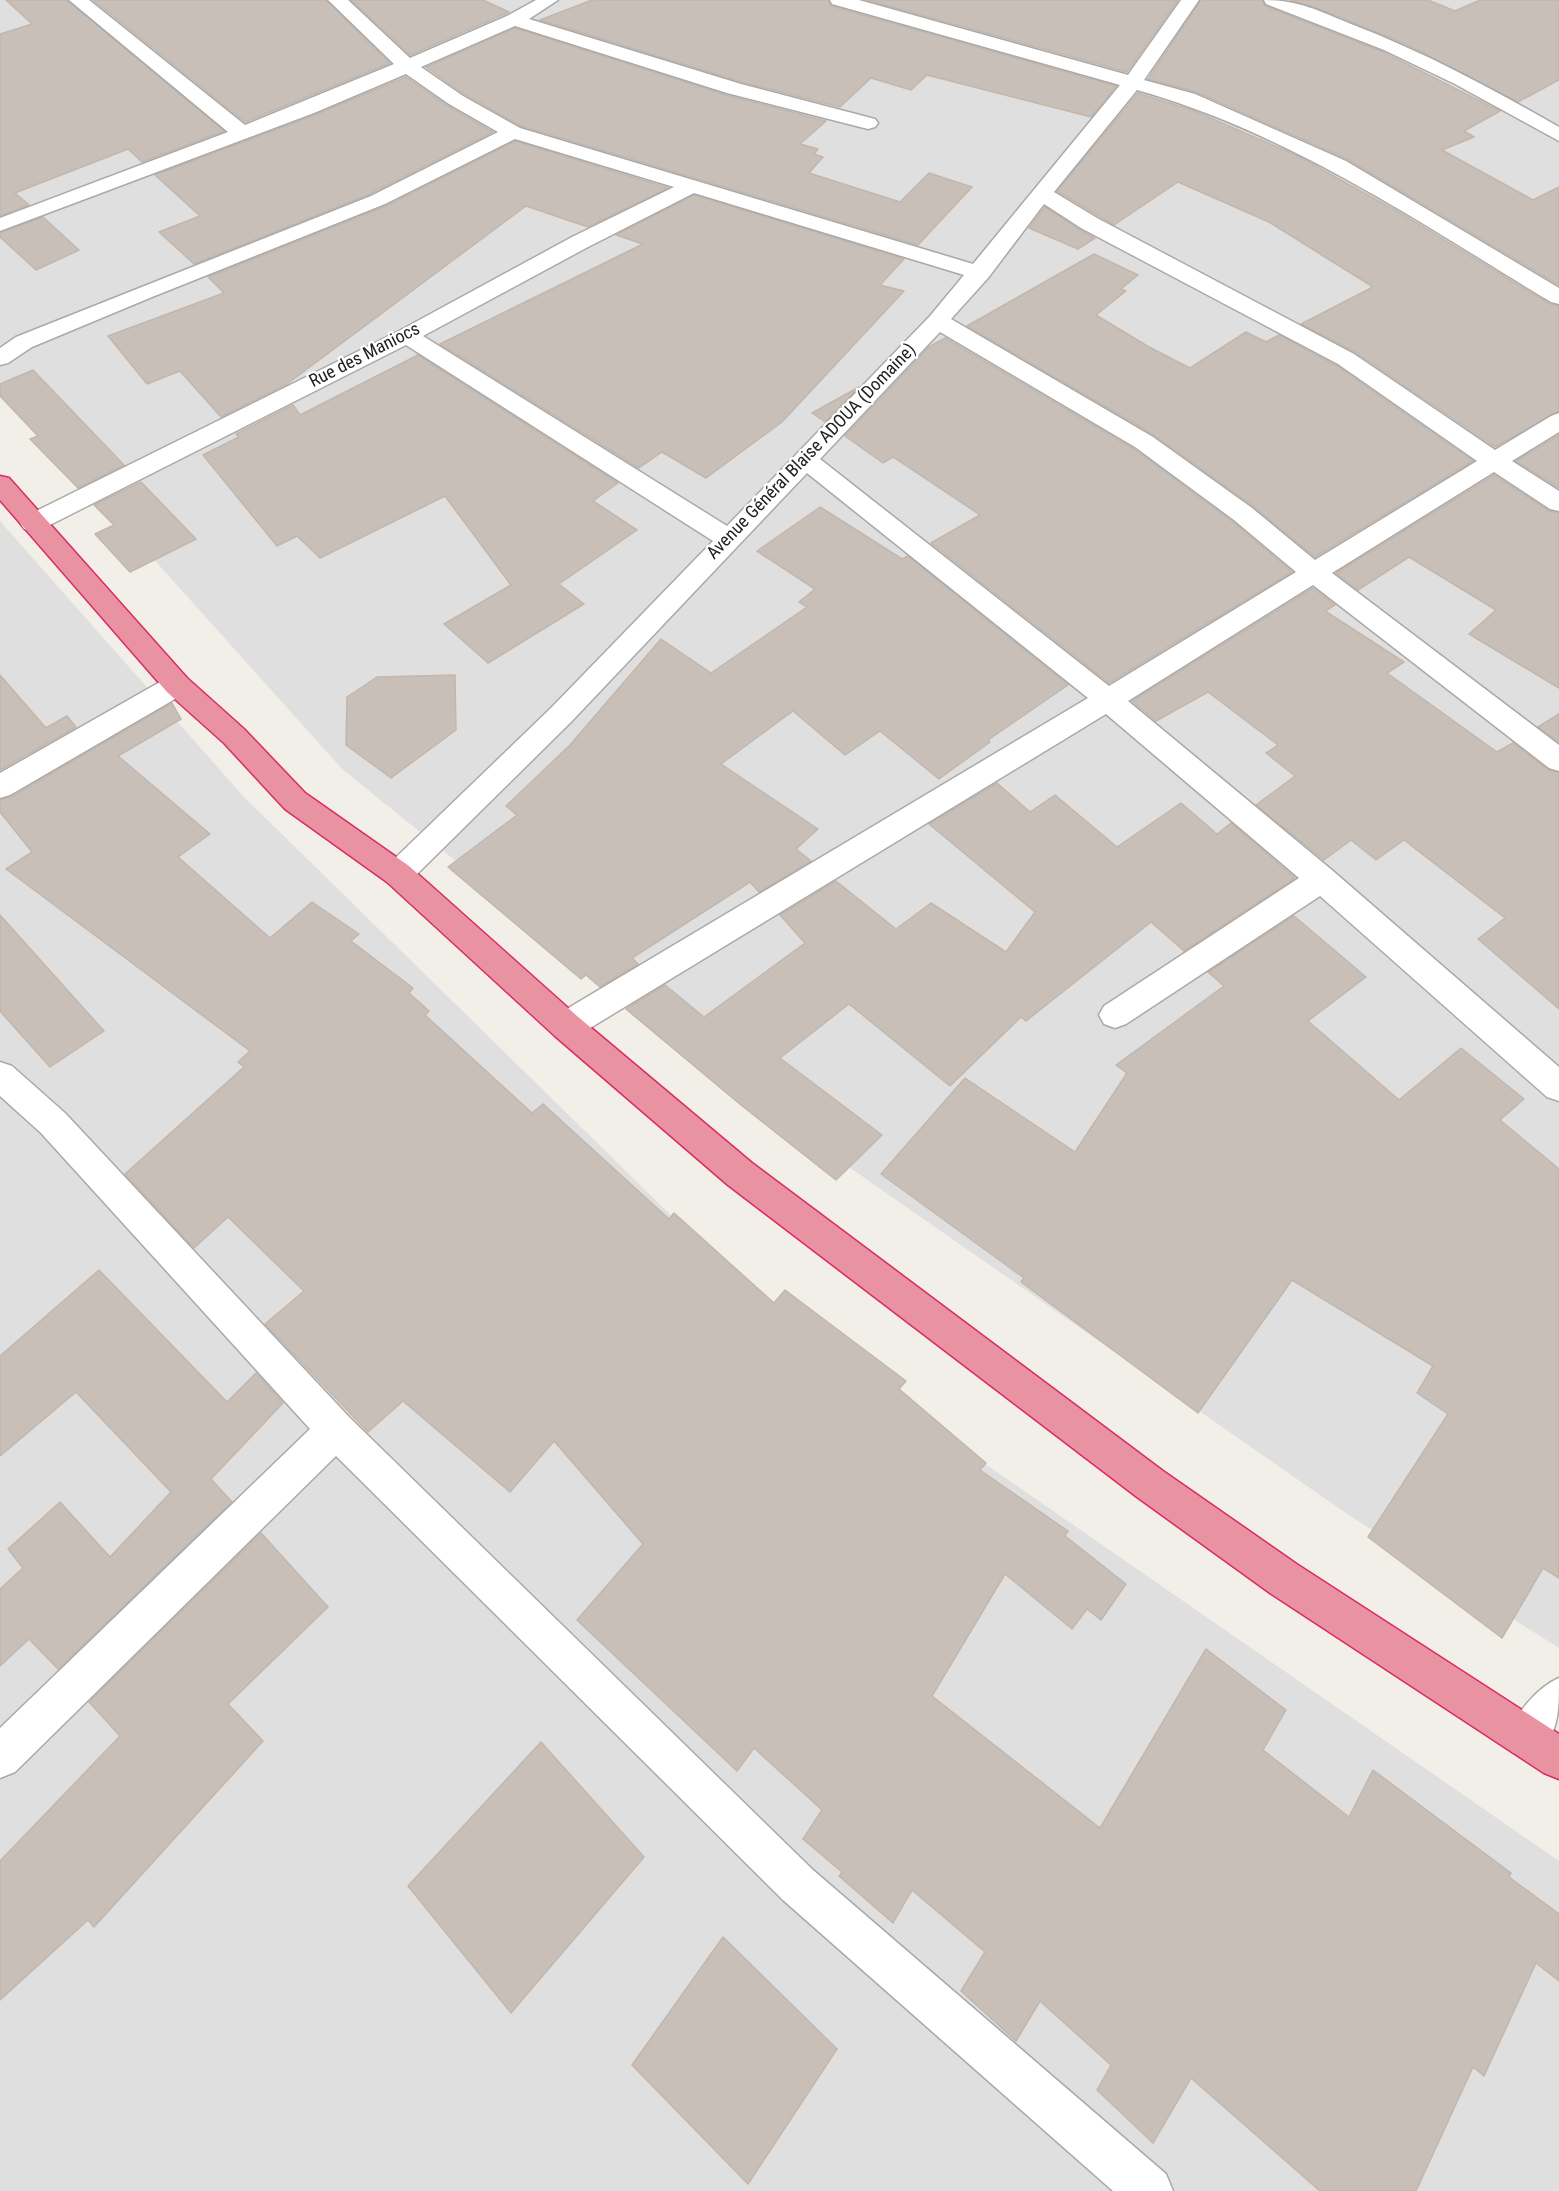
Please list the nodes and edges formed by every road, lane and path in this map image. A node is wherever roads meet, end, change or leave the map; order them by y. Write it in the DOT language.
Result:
graph roads {
  1 [pos="78,0"];
  2 [pos="337,0"];
  3 [pos="549,0"];
  4 [pos="839,0"];
  5 [pos="1190,0"];
  6 [pos="1273,0"];
  7 [pos="514,20"];
  8 [pos="406,65"];
  9 [pos="1133,82"];
  10 [pos="868,123"];
  11 [pos="241,132"];
  12 [pos="513,132"];
  13 [pos="1559,135"];
  14 [pos="695,185"];
  15 [pos="1043,194"];
  16 [pos="0,225"];
  17 [pos="980,273"];
  18 [pos="1559,297"];
  19 [pos="938,321"];
  20 [pos="407,336"];
  21 [pos="0,358"];
  22 [pos="1559,422"];
  23 [pos="804,459"];
  24 [pos="1495,461"];
  25 [pos="0,484"];
  26 [pos="1559,503"];
  27 [pos="33,523"];
  28 [pos="728,539"];
  29 [pos="1313,572"];
  30 [pos="177,685"];
  31 [pos="1109,699"];
  32 [pos="1559,760"];
  33 [pos="0,787"];
  34 [pos="399,874"];
  35 [pos="1322,879"];
  36 [pos="1115,1015"];
  37 [pos="566,1026"];
  38 [pos="0,1076"];
  39 [pos="1559,1087"];
  40 [pos="336,1430"];
  41 [pos="1559,1699"];
  42 [pos="1543,1747"];
  43 [pos="0,1757"];
  44 [pos="1149,2191"];
  1 -- 11 [label="street"];
  2 -- 8 [label="street"];
  3 -- 7 [label="street"];
  4 -- 9 [label="street"];
  5 -- 9 [label="street, Avenue Général Blaise ADOUA (Domaine)"];
  6 -- 13 [label="street"];
  7 -- 8 [label="street"];
  7 -- 10 [label="street"];
  8 -- 11 [label="street"];
  8 -- 12 [label="street"];
  9 -- 15 [label="street, Avenue Général Blaise ADOUA (Domaine)"];
  9 -- 18 [label="street"];
  11 -- 16 [label="street"];
  12 -- 14 [label="street"];
  12 -- 21 [label="street"];
  14 -- 17 [label="street"];
  14 -- 20 [label="street, Rue des Maniocs"];
  15 -- 17 [label="street, Avenue Général Blaise ADOUA (Domaine)"];
  15 -- 24 [label="street"];
  17 -- 19 [label="street, Avenue Général Blaise ADOUA (Domaine)"];
  19 -- 23 [label="street, Avenue Général Blaise ADOUA (Domaine)"];
  19 -- 29 [label="street"];
  20 -- 27 [label="street, Rue des Maniocs"];
  20 -- 28 [label="street"];
  22 -- 24 [label="street"];
  23 -- 28 [label="street, Avenue Général Blaise ADOUA (Domaine)"];
  23 -- 31 [label="street"];
  24 -- 26 [label="street"];
  24 -- 29 [label="street"];
  25 -- 27 [label="highway"];
  27 -- 30 [label="highway"];
  28 -- 34 [label="street, Avenue Général Blaise ADOUA (Domaine)"];
  29 -- 31 [label="street"];
  29 -- 32 [label="street"];
  30 -- 33 [label="street"];
  30 -- 34 [label="highway"];
  31 -- 35 [label="street"];
  31 -- 37 [label="street"];
  34 -- 37 [label="highway"];
  35 -- 36 [label="street"];
  35 -- 39 [label="street"];
  37 -- 42 [label="highway"];
  38 -- 40 [label="street"];
  40 -- 43 [label="street"];
  40 -- 44 [label="street"];
  41 -- 42 [label="street"];
}
